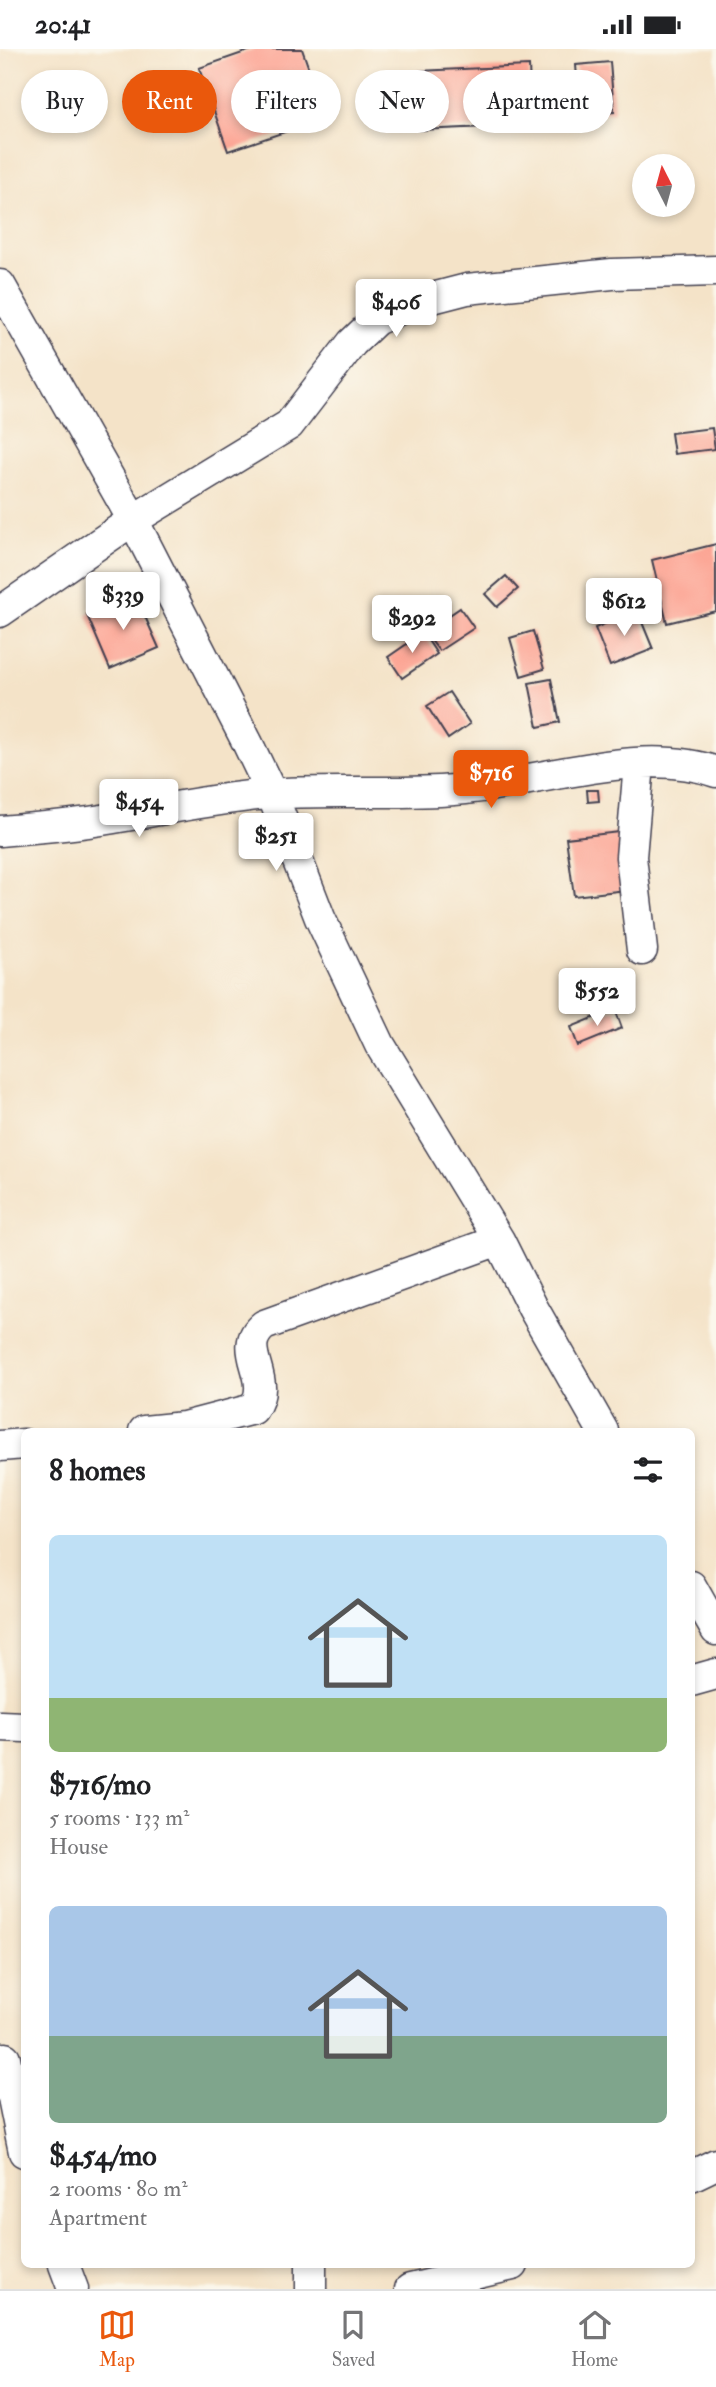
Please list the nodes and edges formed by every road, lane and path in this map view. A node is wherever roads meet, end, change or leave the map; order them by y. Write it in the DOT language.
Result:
graph roads {
  1 [pos="716,271"];
  2 [pos="0,285"];
  3 [pos="133,520"];
  4 [pos="0,612"];
  5 [pos="639,764"];
  6 [pos="716,772"];
  7 [pos="272,794"];
  8 [pos="0,831"];
  9 [pos="642,950"];
  10 [pos="499,1240"];
  11 [pos="174,1428"];
  12 [pos="601,1428"];
  13 [pos="21,1444"];
  14 [pos="0,1446"];
  15 [pos="695,1593"];
  16 [pos="716,1630"];
  17 [pos="716,1674"];
  18 [pos="695,1680"];
  19 [pos="0,1726"];
  20 [pos="21,1727"];
  21 [pos="10,2058"];
  22 [pos="21,2132"];
  23 [pos="716,2164"];
  24 [pos="695,2174"];
  25 [pos="65,2268"];
  26 [pos="311,2268"];
  27 [pos="500,2268"];
  28 [pos="74,2289"];
  29 [pos="311,2289"];
  30 [pos="410,2289"];
  1 -- 3 [label="street"];
  2 -- 3 [label="street"];
  3 -- 4 [label="street"];
  3 -- 7 [label="street"];
  5 -- 6 [label="street"];
  5 -- 7 [label="street"];
  5 -- 9 [label="street"];
  7 -- 8 [label="street"];
  7 -- 10 [label="street"];
  10 -- 11 [label="street"];
  10 -- 12 [label="street"];
  13 -- 14 [label="street"];
  15 -- 16 [label="street"];
  17 -- 18 [label="street"];
  19 -- 20 [label="street"];
  21 -- 22 [label="street"];
  23 -- 24 [label="street"];
  25 -- 28 [label="street"];
  26 -- 29 [label="street"];
  27 -- 30 [label="street"];
}
